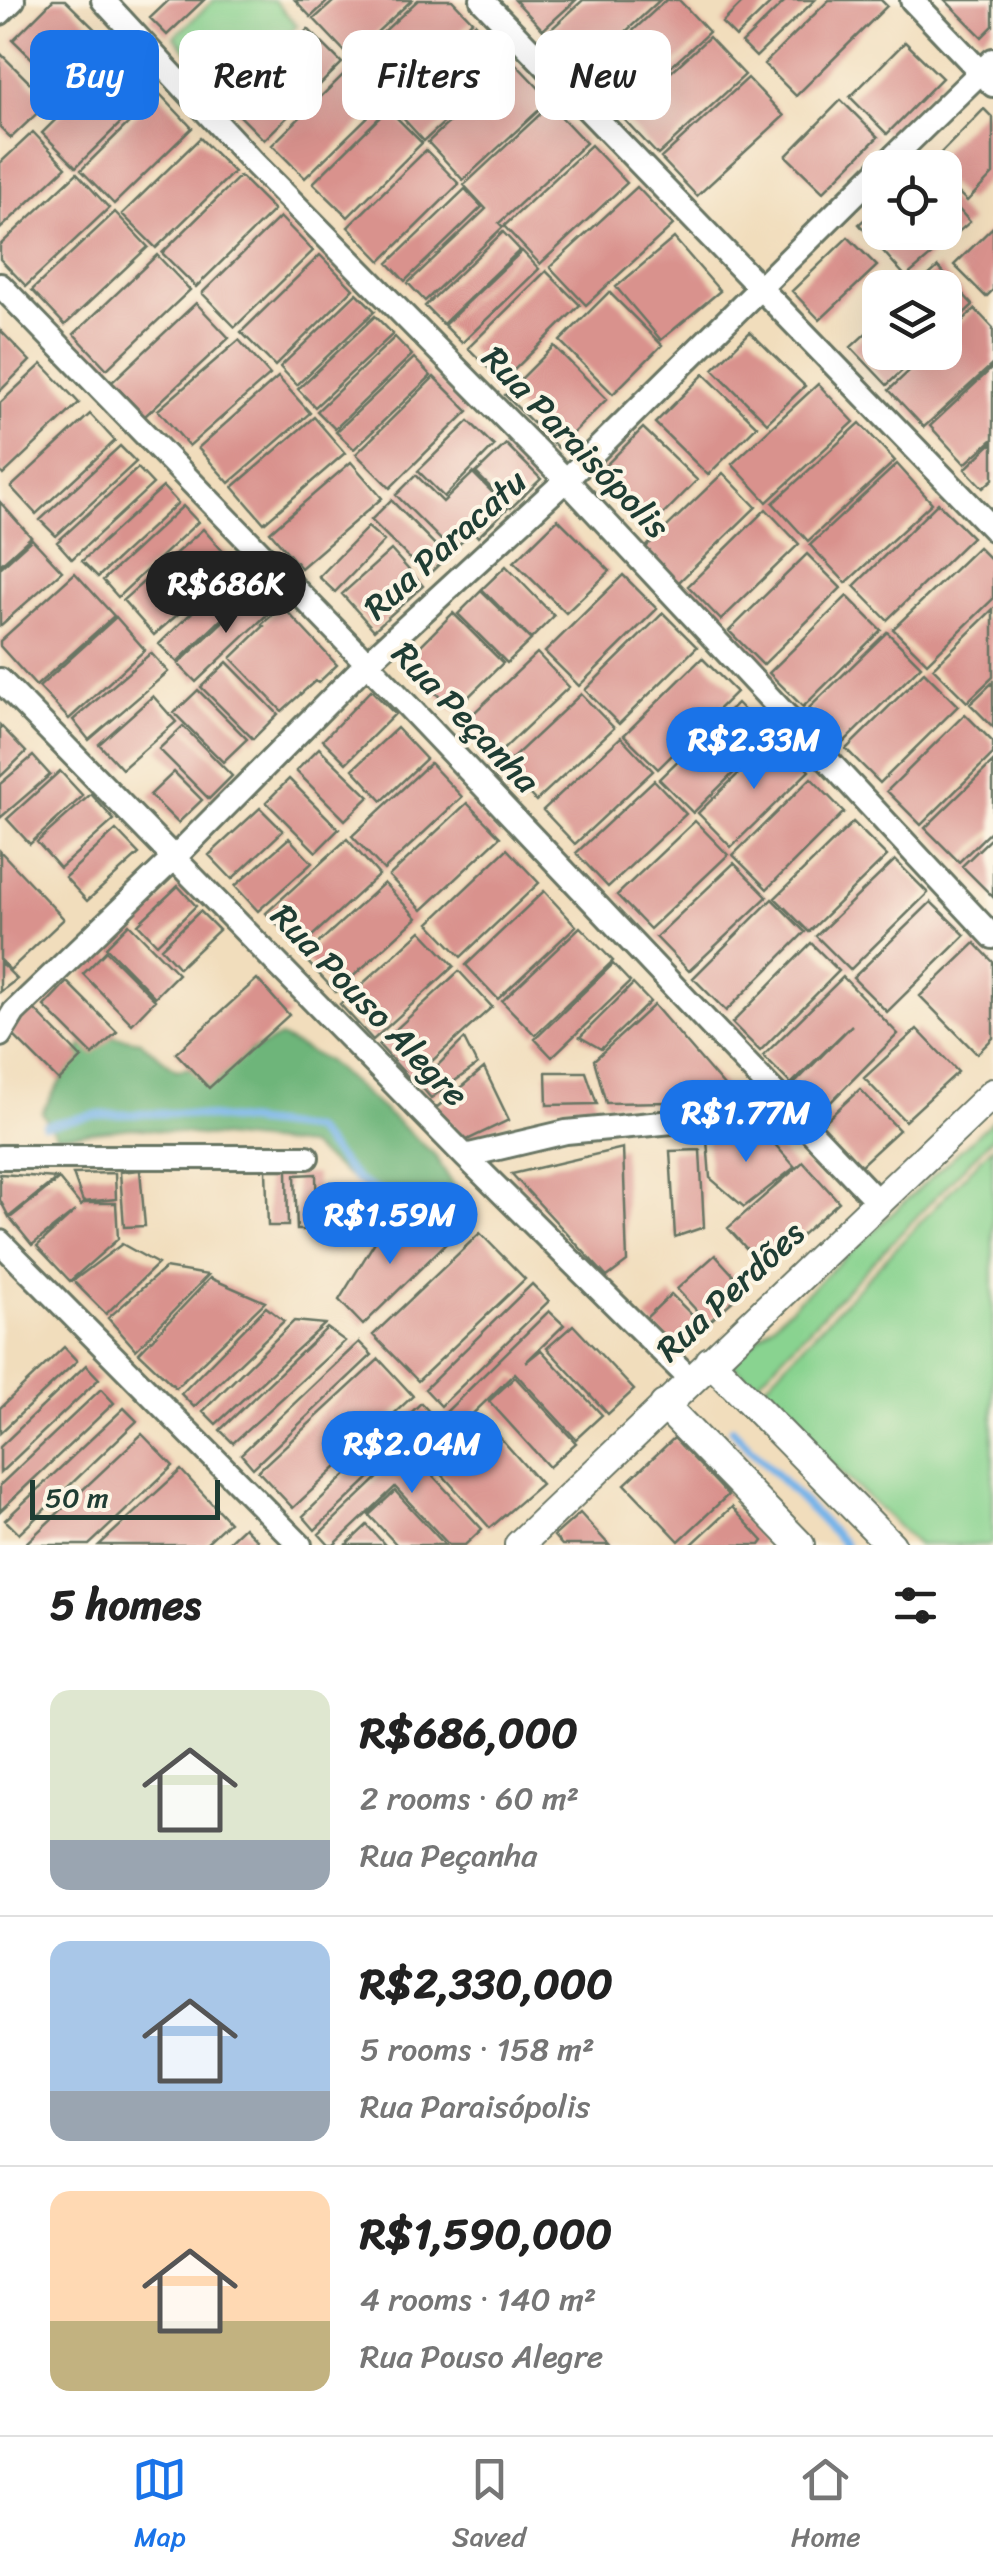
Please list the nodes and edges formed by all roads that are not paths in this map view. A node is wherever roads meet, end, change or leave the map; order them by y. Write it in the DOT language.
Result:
graph roads {
  1 [pos="13,0"];
  2 [pos="103,0"];
  3 [pos="482,0"];
  4 [pos="912,0"];
  5 [pos="0,13"];
  6 [pos="989,72"];
  7 [pos="901,150"];
  8 [pos="862,187"];
  9 [pos="0,285"];
  10 [pos="758,288"];
  11 [pos="566,480"];
  12 [pos="993,529"];
  13 [pos="367,663"];
  14 [pos="0,680"];
  15 [pos="174,858"];
  16 [pos="993,936"];
  17 [pos="7,1015"];
  18 [pos="0,1034"];
  19 [pos="993,1093"];
  20 [pos="783,1102"];
  21 [pos="465,1156"];
  22 [pos="0,1157"];
  23 [pos="306,1158"];
  24 [pos="878,1202"];
  25 [pos="1,1242"];
  26 [pos="700,1371"];
  27 [pos="664,1405"];
  28 [pos="300,1545"];
  29 [pos="519,1545"];
  30 [pos="800,1545"];
  31 [pos="891,1545"];
  1 -- 5 [label="street"];
  2 -- 11 [label="street, Rua Paraisópolis"];
  3 -- 10 [label="street"];
  4 -- 6 [label="street"];
  6 -- 7 [label="street, Rua Paracatu"];
  8 -- 10 [label="street, Rua Paracatu"];
  9 -- 13 [label="street, Rua Peçanha"];
  10 -- 11 [label="street, Rua Paracatu"];
  10 -- 12 [label="street"];
  11 -- 13 [label="street, Rua Paracatu"];
  11 -- 16 [label="street, Rua Paraisópolis"];
  13 -- 15 [label="street, Rua Paracatu"];
  13 -- 20 [label="street, Rua Peçanha"];
  14 -- 15 [label="street, Rua Pouso Alegre"];
  15 -- 17 [label="street, Rua Paracatu"];
  15 -- 21 [label="street, Rua Pouso Alegre"];
  17 -- 18 [label="street, Rua Paracatu"];
  19 -- 24 [label="street, Rua Perdões"];
  20 -- 21 [label="street"];
  20 -- 24 [label="street, Rua Peçanha"];
  21 -- 26 [label="street, Rua Pouso Alegre"];
  22 -- 23 [label="street"];
  24 -- 26 [label="street, Rua Perdões"];
  25 -- 28 [label="street"];
  26 -- 27 [label="street, Rua Perdões"];
  26 -- 31 [label="street, Rua Pouso Alegre"];
  27 -- 29 [label="street, Rua Perdões"];
  27 -- 30 [label="street"];
}
